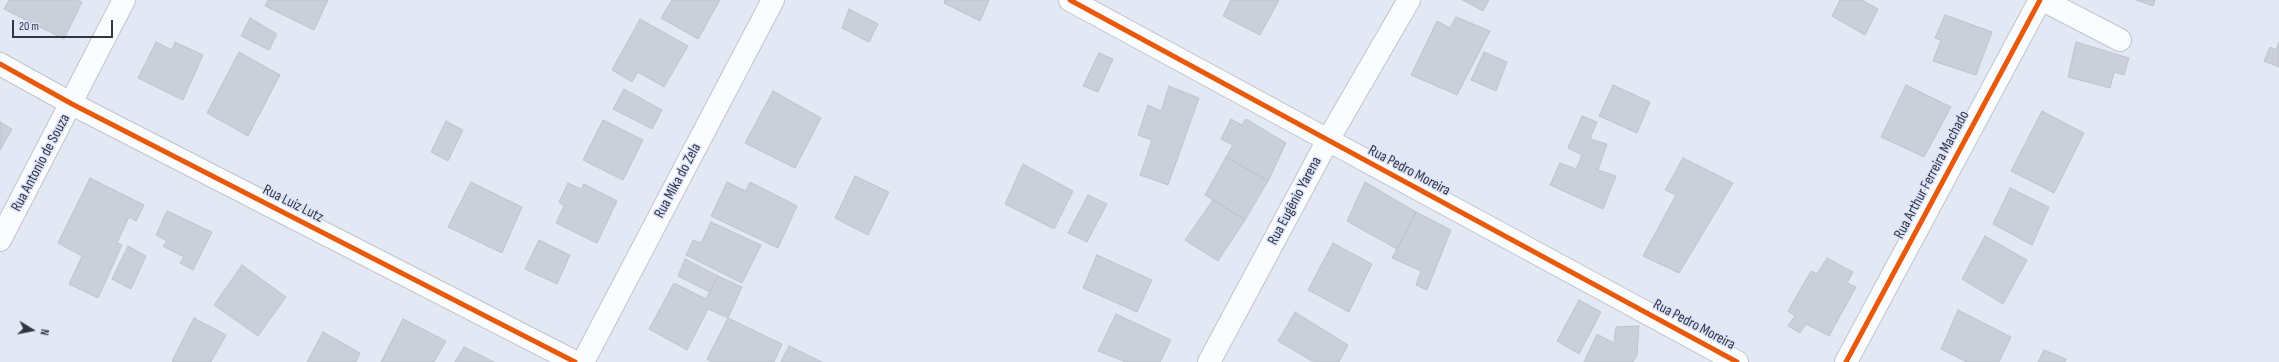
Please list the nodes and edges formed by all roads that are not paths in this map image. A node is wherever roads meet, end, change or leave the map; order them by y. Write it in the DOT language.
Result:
graph roads {
  1 [pos="124,0"];
  2 [pos="773,0"];
  3 [pos="1070,0"];
  4 [pos="1409,0"];
  5 [pos="2042,0"];
  6 [pos="2120,40"];
  7 [pos="0,64"];
  8 [pos="72,104"];
  9 [pos="1328,140"];
  10 [pos="0,240"];
  11 [pos="576,362"];
  12 [pos="583,362"];
  13 [pos="1209,362"];
  14 [pos="1737,362"];
  15 [pos="1846,362"];
  1 -- 8 [label="street, Rua Antonio de Souza"];
  2 -- 12 [label="street, Rua Mika do Zela"];
  3 -- 9 [label="street, Rua Pedro Moreira"];
  4 -- 9 [label="street, Rua Eugênio Yarena"];
  5 -- 6 [label="street"];
  5 -- 15 [label="street, Rua Arthur Ferreira Machado"];
  7 -- 8 [label="street, Rua Luiz Lutz"];
  8 -- 10 [label="street, Rua Antonio de Souza"];
  8 -- 11 [label="street, Rua Luiz Lutz"];
  9 -- 13 [label="street, Rua Eugênio Yarena"];
  9 -- 14 [label="street, Rua Pedro Moreira"];
}
